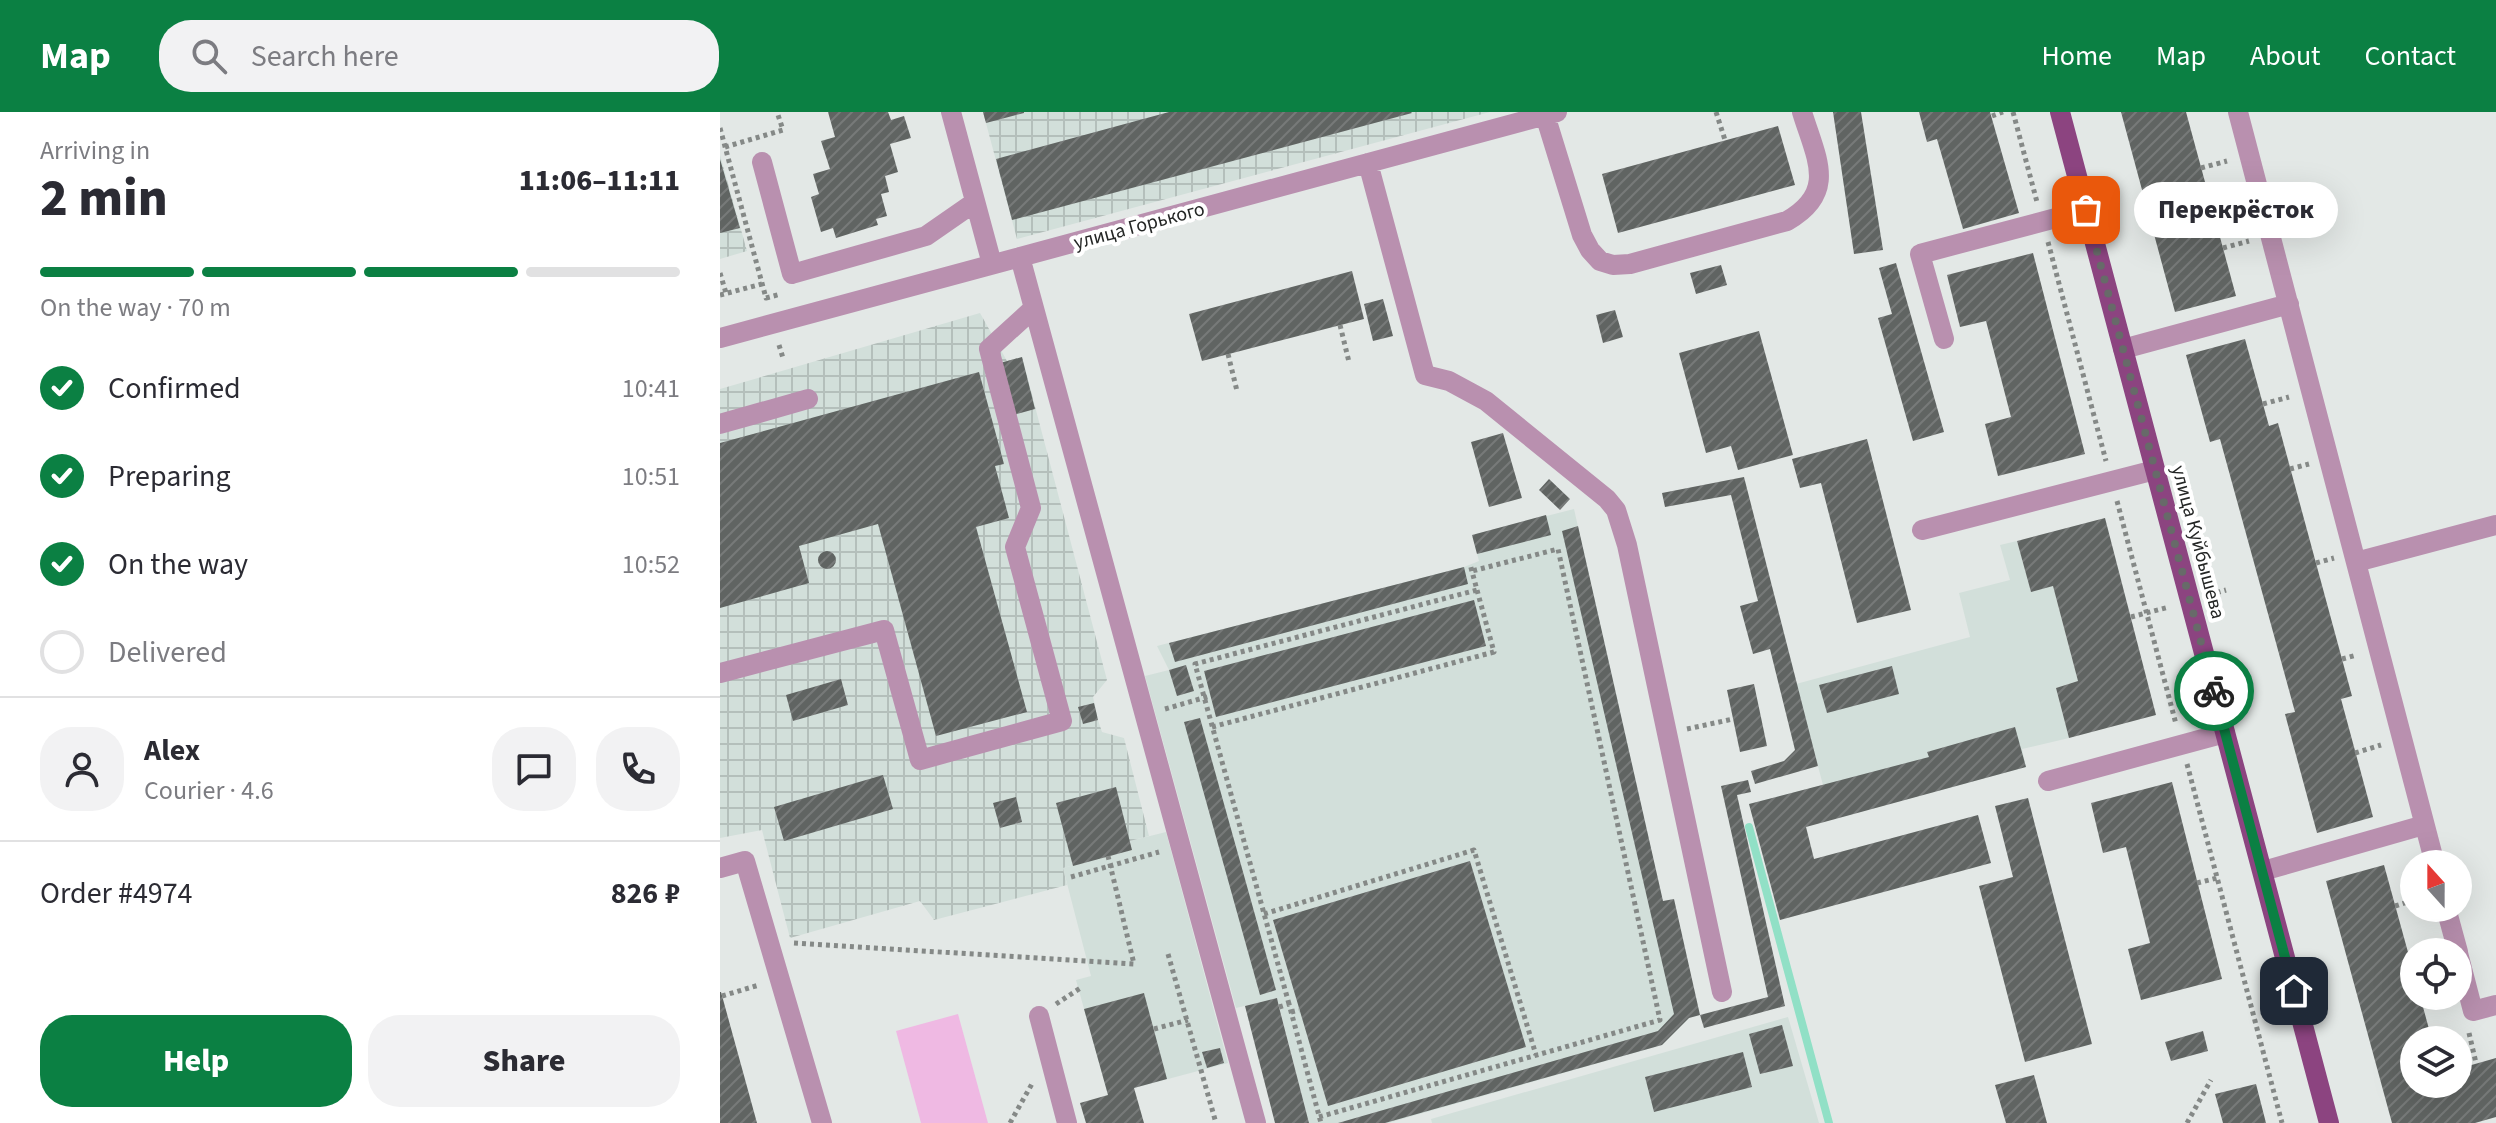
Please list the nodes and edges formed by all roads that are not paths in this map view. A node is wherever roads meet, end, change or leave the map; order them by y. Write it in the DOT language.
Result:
graph roads {
  1 [pos="951,112"];
  2 [pos="1802,112"];
  3 [pos="2060,112"];
  4 [pos="2238,112"];
  5 [pos="1551,114"];
  6 [pos="762,162"];
  7 [pos="1368,163"];
  8 [pos="975,202"];
  9 [pos="2086,210"];
  10 [pos="1020,257"];
  11 [pos="992,264"];
  12 [pos="2289,304"];
  13 [pos="1034,308"];
  14 [pos="720,338"];
  15 [pos="1944,339"];
  16 [pos="2123,349"];
  17 [pos="808,399"];
  18 [pos="720,424"];
  19 [pos="2155,470"];
  20 [pos="2496,525"];
  21 [pos="1922,530"];
  22 [pos="2356,562"];
  23 [pos="720,673"];
  24 [pos="2225,733"];
  25 [pos="2048,781"];
  26 [pos="2424,825"];
  27 [pos="2431,850"];
  28 [pos="720,868"];
  29 [pos="2263,871"];
  30 [pos="1722,992"];
  31 [pos="2496,1005"];
  32 [pos="2472,1007"];
  33 [pos="1039,1016"];
  34 [pos="822,1123"];
  35 [pos="1067,1123"];
  36 [pos="1256,1123"];
  37 [pos="2329,1123"];
  1 -- 8 [label="street"];
  2 -- 5 [label="street"];
  3 -- 9 [label="main road, улица Куйбышева"];
  4 -- 12 [label="street"];
  5 -- 7 [label="street, улица Горького"];
  6 -- 8 [label="street"];
  7 -- 10 [label="street, улица Горького"];
  7 -- 30 [label="street"];
  8 -- 11 [label="street"];
  9 -- 15 [label="street"];
  9 -- 16 [label="main road, улица Куйбышева"];
  10 -- 11 [label="street, улица Горького"];
  10 -- 13 [label="street"];
  11 -- 14 [label="street, улица Горького"];
  12 -- 16 [label="street"];
  12 -- 22 [label="street"];
  13 -- 23 [label="street"];
  13 -- 36 [label="street"];
  16 -- 19 [label="main road, улица Куйбышева"];
  17 -- 18 [label="street"];
  19 -- 21 [label="street"];
  19 -- 24 [label="main road, улица Куйбышева"];
  20 -- 22 [label="street"];
  22 -- 26 [label="street"];
  24 -- 25 [label="street"];
  24 -- 29 [label="main road, улица Куйбышева"];
  26 -- 27 [label="street"];
  26 -- 29 [label="street"];
  28 -- 34 [label="street"];
  29 -- 37 [label="main road, улица Куйбышева"];
  31 -- 32 [label="street"];
  33 -- 35 [label="street"];
}
